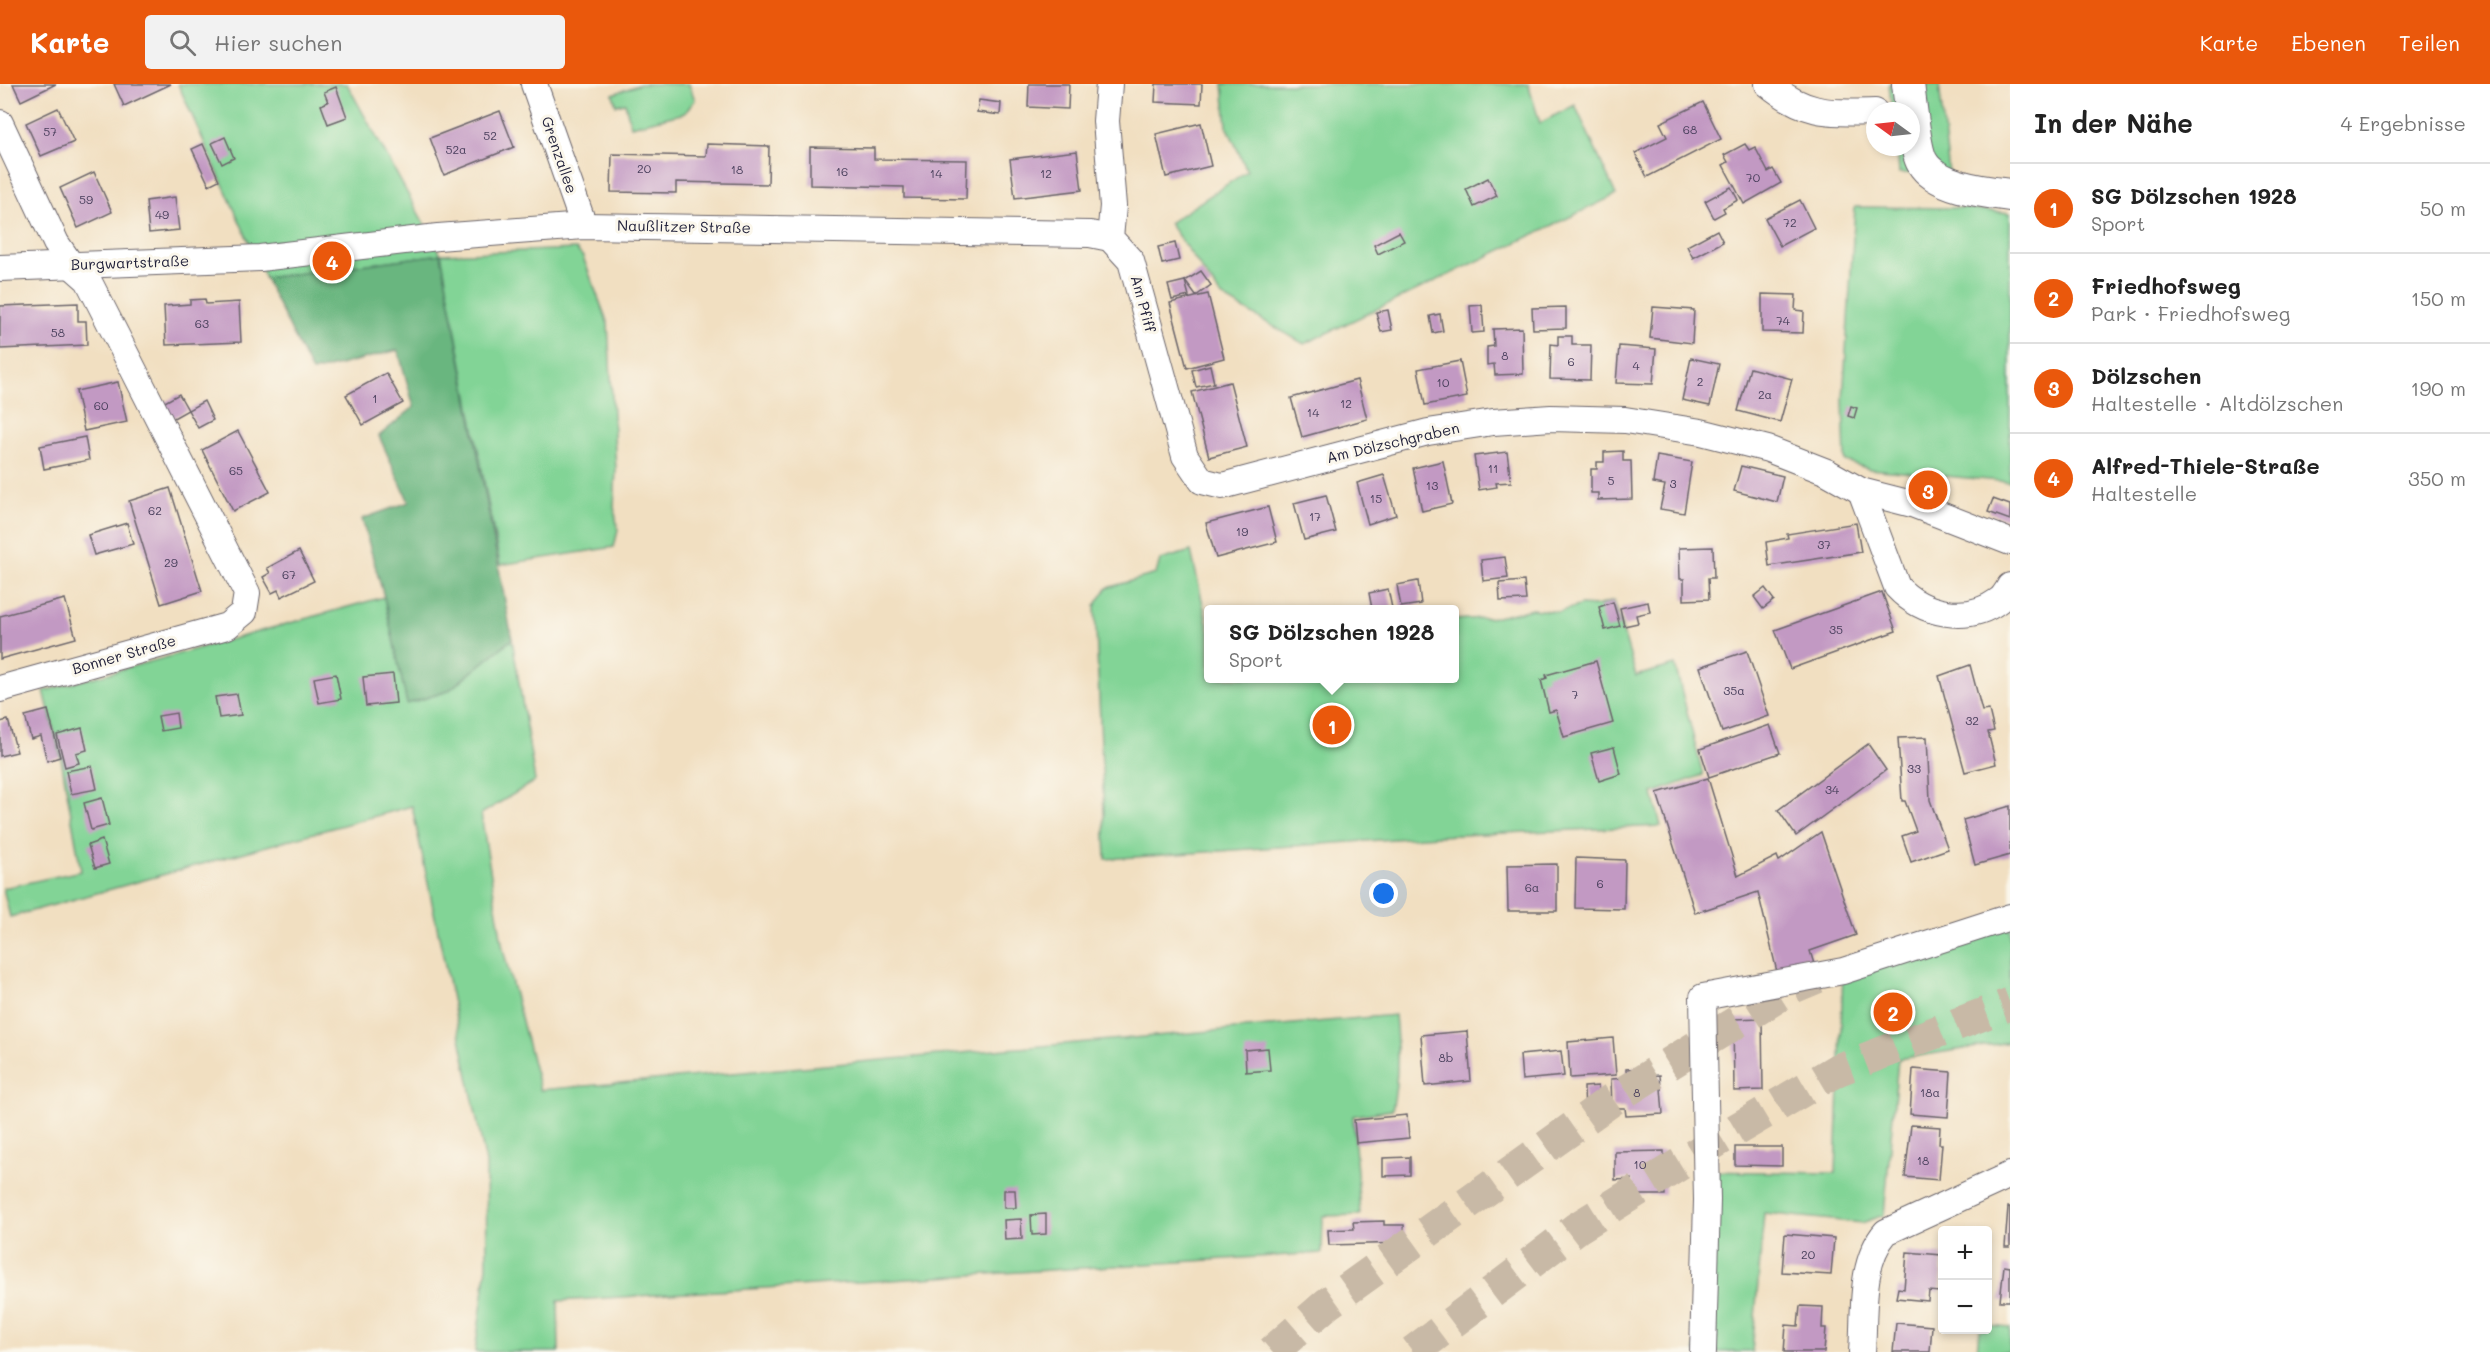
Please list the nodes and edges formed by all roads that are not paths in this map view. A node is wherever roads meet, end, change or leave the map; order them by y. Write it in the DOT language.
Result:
graph roads {
  1 [pos="534,84"];
  2 [pos="1109,84"];
  3 [pos="1768,84"];
  4 [pos="1908,84"];
  5 [pos="1910,102"];
  6 [pos="1866,112"];
  7 [pos="0,123"];
  8 [pos="1920,156"];
  9 [pos="2010,195"];
  10 [pos="584,226"];
  11 [pos="1110,238"];
  12 [pos="260,258"];
  13 [pos="71,265"];
  14 [pos="0,268"];
  15 [pos="1185,456"];
  16 [pos="1861,491"];
  17 [pos="2010,542"];
  18 [pos="2010,586"];
  19 [pos="0,689"];
  20 [pos="2010,917"];
  21 [pos="2010,1175"];
  22 [pos="1703,1352"];
  23 [pos="1862,1352"];
  1 -- 10 [label="street, Grenzallee"];
  2 -- 11 [label="street"];
  3 -- 6 [label="street"];
  4 -- 5 [label="street"];
  7 -- 13 [label="street"];
  8 -- 9 [label="street"];
  10 -- 11 [label="street, Naußlitzer Straße"];
  10 -- 12 [label="street, Naußlitzer Straße"];
  11 -- 15 [label="street, Am Pfiff"];
  12 -- 13 [label="street, Burgwartstraße"];
  13 -- 14 [label="street, Burgwartstraße"];
  13 -- 19 [label="street, Bonner Straße"];
  15 -- 16 [label="street, Am Dölzschgraben"];
  16 -- 17 [label="street, Am Dölzschgraben"];
  16 -- 18 [label="street"];
  20 -- 22 [label="street"];
  21 -- 23 [label="street"];
}
